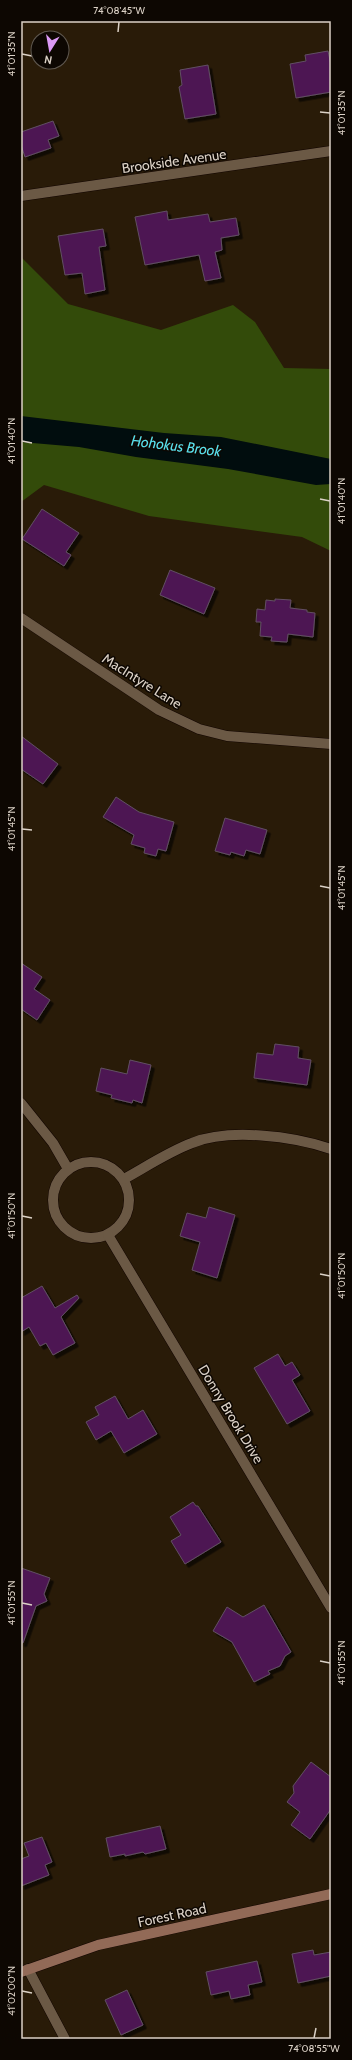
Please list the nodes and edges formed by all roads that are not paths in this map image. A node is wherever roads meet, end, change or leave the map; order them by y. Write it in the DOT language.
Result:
graph roads {
  1 [pos="331,151"];
  2 [pos="21,196"];
  3 [pos="21,618"];
  4 [pos="331,744"];
  5 [pos="21,1103"];
  6 [pos="331,1149"];
  7 [pos="68,1169"];
  8 [pos="124,1179"];
  9 [pos="108,1234"];
  10 [pos="331,1608"];
  11 [pos="331,1894"];
  12 [pos="25,1970"];
  13 [pos="65,2039"];
  1 -- 2 [label="street, Brookside Avenue"];
  3 -- 4 [label="street, MacIntyre Lane"];
  5 -- 7 [label="street"];
  6 -- 8 [label="street"];
  7 -- 8 [label="street"];
  7 -- 9 [label="street"];
  8 -- 9 [label="street"];
  9 -- 10 [label="street, Donny Brook Drive"];
  11 -- 12 [label="main road, Forest Road"];
  12 -- 13 [label="street"];
}
